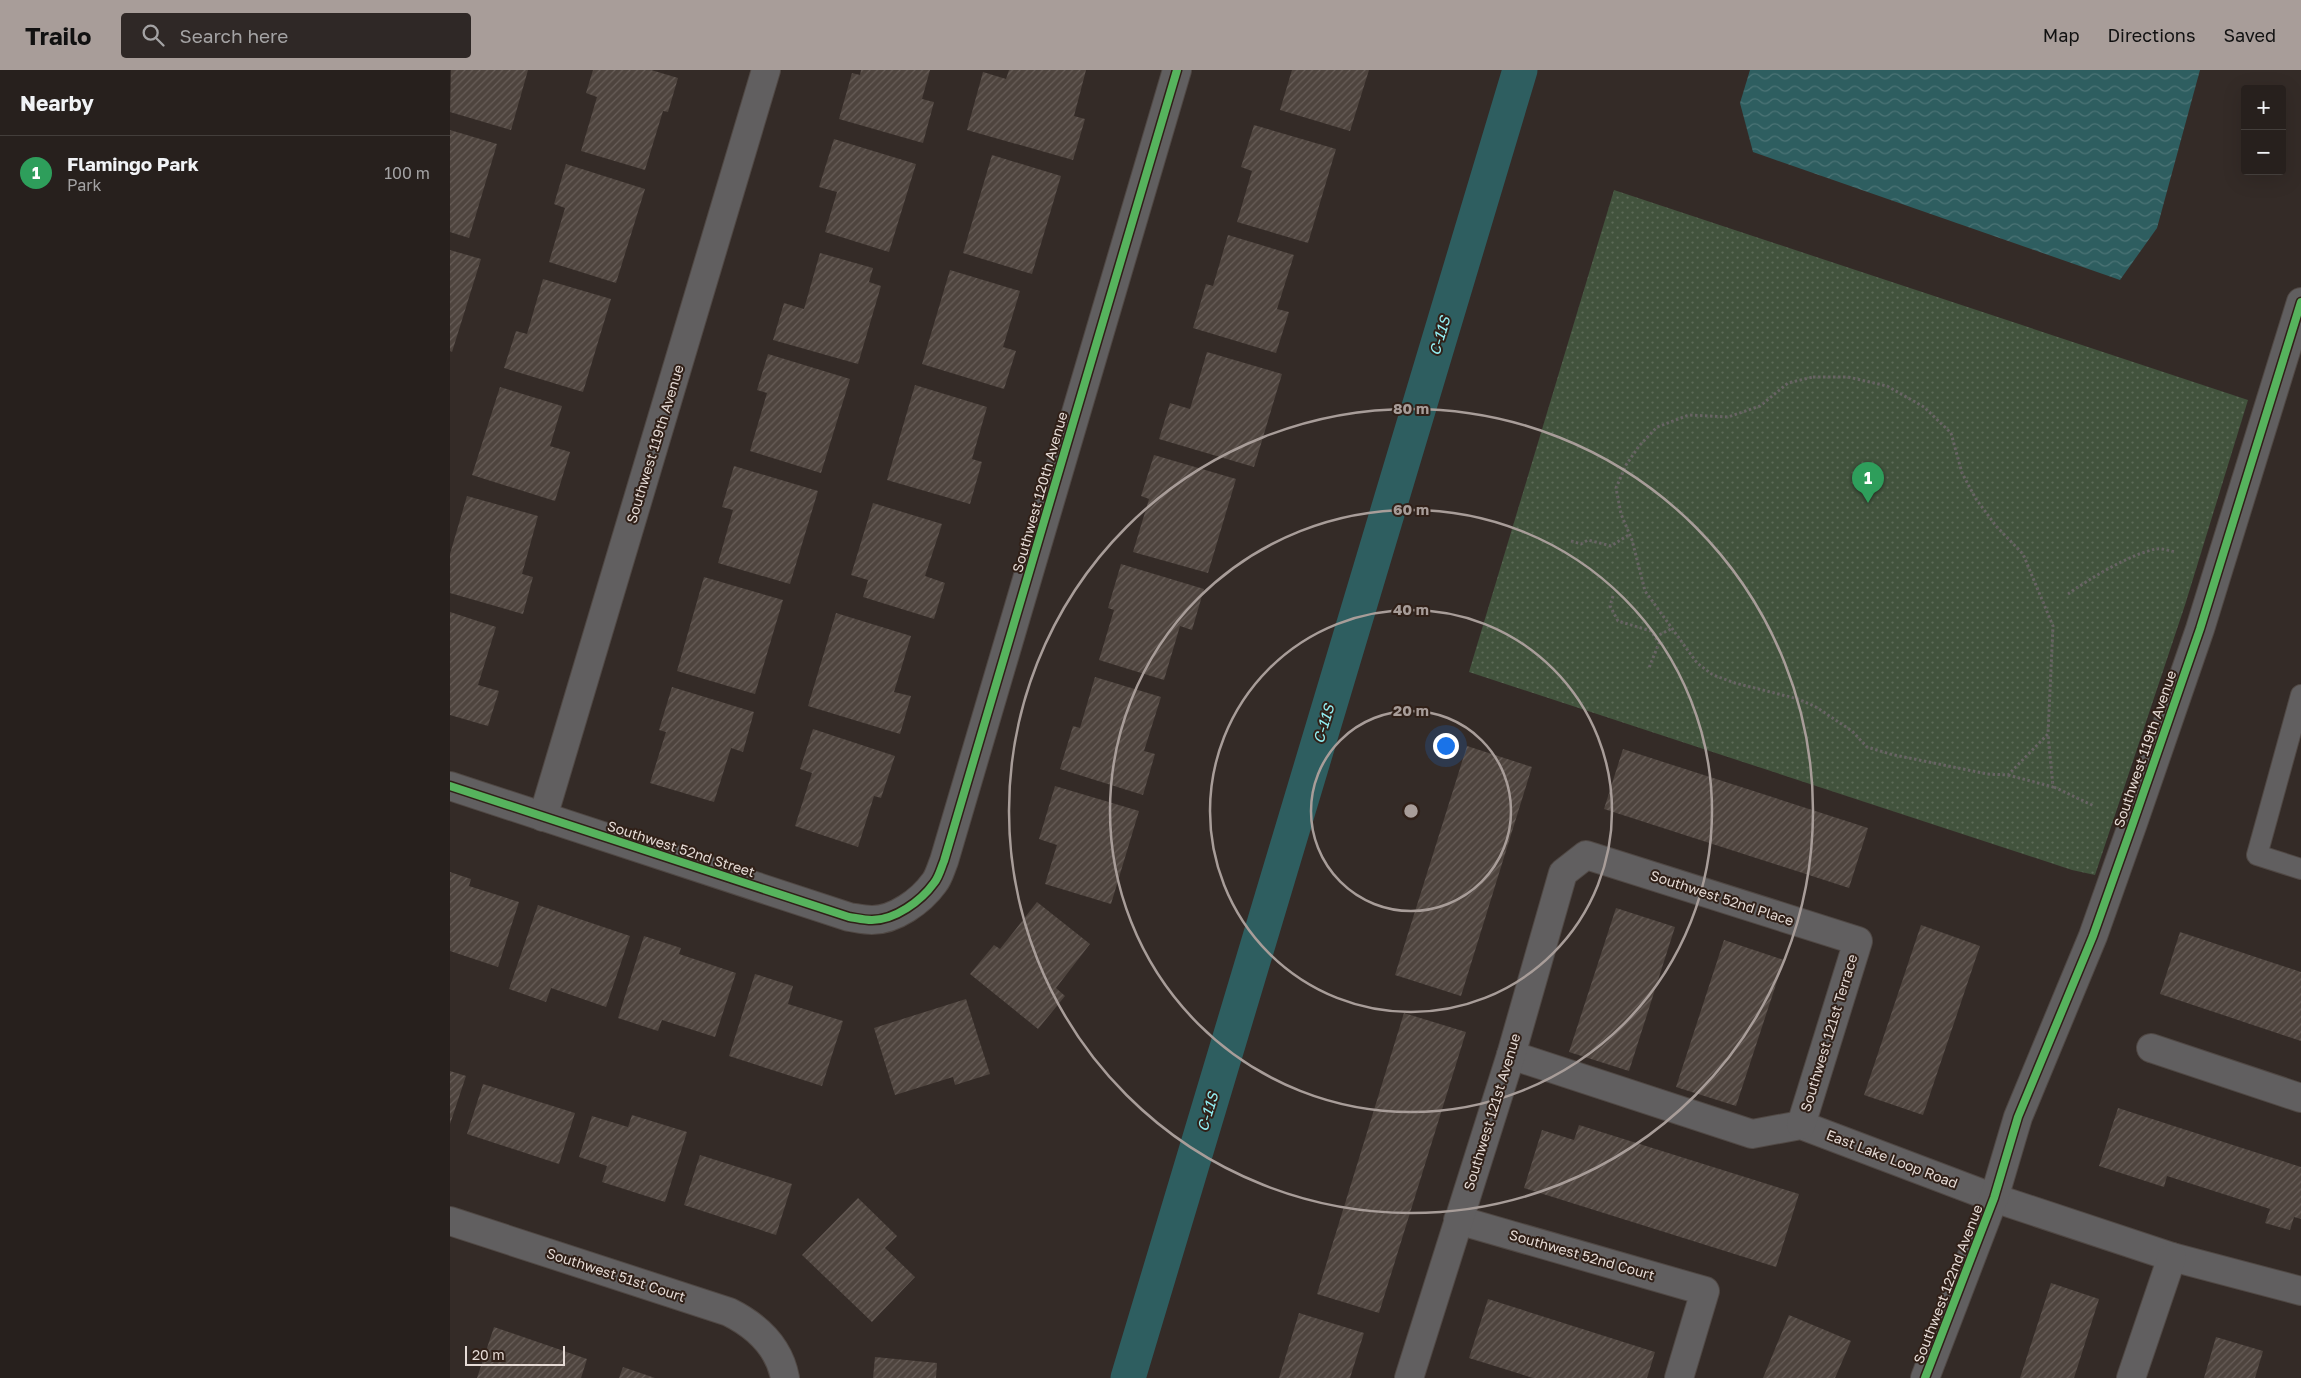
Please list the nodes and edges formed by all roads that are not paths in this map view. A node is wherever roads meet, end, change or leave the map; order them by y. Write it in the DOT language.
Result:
graph roads {
  1 [pos="766,70"];
  2 [pos="1177,70"];
  3 [pos="2301,302"];
  4 [pos="2301,694"];
  5 [pos="450,786"];
  6 [pos="543,817"];
  7 [pos="1586,856"];
  8 [pos="2301,868"];
  9 [pos="905,909"];
  10 [pos="1858,941"];
  11 [pos="2151,1048"];
  12 [pos="1511,1055"];
  13 [pos="2301,1098"];
  14 [pos="1801,1125"];
  15 [pos="1994,1198"];
  16 [pos="1458,1220"];
  17 [pos="450,1221"];
  18 [pos="2172,1257"];
  19 [pos="2301,1291"];
  20 [pos="785,1378"];
  21 [pos="1409,1378"];
  22 [pos="1678,1378"];
  23 [pos="1925,1378"];
  24 [pos="2131,1378"];
  1 -- 6 [label="street, Southwest 119th Avenue"];
  2 -- 9 [label="street, Southwest 120th Avenue"];
  3 -- 15 [label="street, Southwest 119th Avenue"];
  4 -- 8 [label="lane"];
  5 -- 6 [label="street, Southwest 52nd Street"];
  6 -- 9 [label="street, Southwest 52nd Street"];
  7 -- 10 [label="street, Southwest 52nd Place"];
  7 -- 12 [label="street, Southwest 121st Avenue"];
  10 -- 14 [label="street, Southwest 121st Terrace"];
  11 -- 13 [label="street"];
  12 -- 14 [label="street"];
  12 -- 16 [label="street, Southwest 121st Avenue"];
  14 -- 15 [label="street, East Lake Loop Road"];
  15 -- 18 [label="street, East Lake Loop Road"];
  15 -- 23 [label="street, Southwest 122nd Avenue"];
  16 -- 21 [label="street, Southwest 121st Avenue"];
  16 -- 22 [label="street, Southwest 52nd Court"];
  17 -- 20 [label="street, Southwest 51st Court"];
  18 -- 19 [label="street, East Lake Loop Road"];
  18 -- 24 [label="street"];
}
